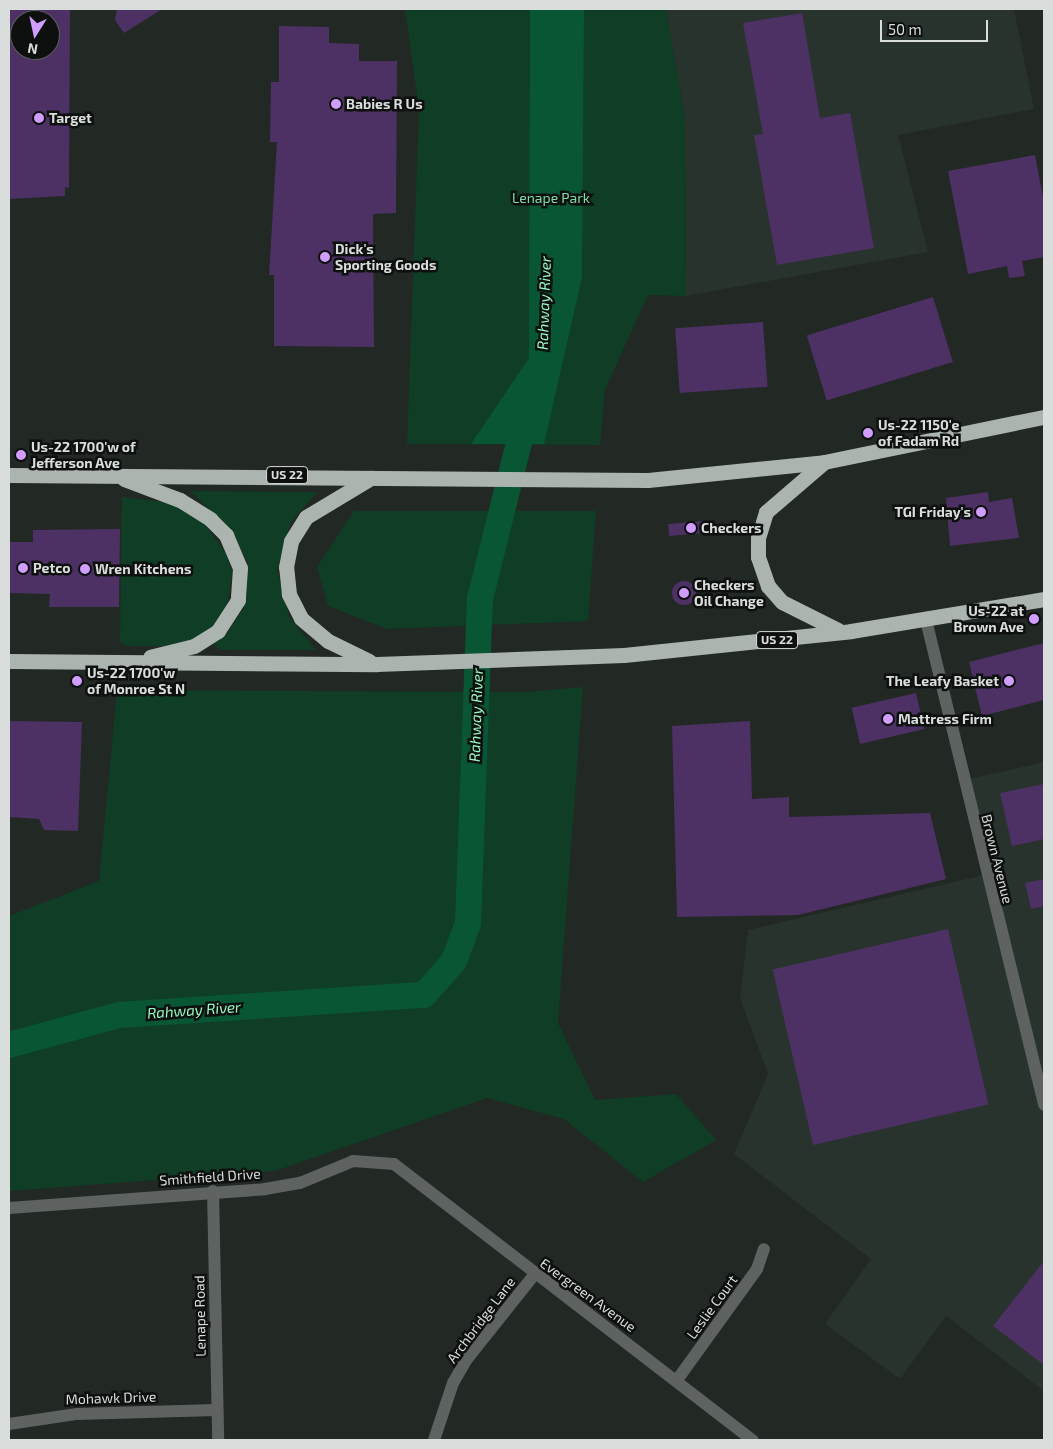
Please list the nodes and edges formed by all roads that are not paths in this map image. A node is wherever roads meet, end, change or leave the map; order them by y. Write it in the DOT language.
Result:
graph roads {
  1 [pos="1044,417"];
  2 [pos="824,462"];
  3 [pos="9,475"];
  4 [pos="113,475"];
  5 [pos="372,477"];
  6 [pos="1044,599"];
  7 [pos="926,620"];
  8 [pos="844,632"];
  9 [pos="9,661"];
  10 [pos="129,662"];
  11 [pos="377,664"];
  12 [pos="1044,1105"];
  13 [pos="407,1171"];
  14 [pos="213,1191"];
  15 [pos="9,1208"];
  16 [pos="764,1249"];
  17 [pos="534,1275"];
  18 [pos="677,1380"];
  19 [pos="216,1410"];
  20 [pos="9,1424"];
  21 [pos="218,1440"];
  22 [pos="434,1440"];
  23 [pos="753,1440"];
  1 -- 2 [label="highway, US 22"];
  2 -- 5 [label="highway, US 22"];
  2 -- 8 [label="highway"];
  3 -- 4 [label="highway, US 22"];
  4 -- 5 [label="highway, US 22"];
  4 -- 10 [label="highway"];
  5 -- 11 [label="highway"];
  6 -- 7 [label="highway, US 22"];
  7 -- 8 [label="highway, US 22"];
  7 -- 12 [label="street, Brown Avenue"];
  8 -- 11 [label="highway, US 22"];
  9 -- 10 [label="highway, US 22"];
  10 -- 11 [label="highway, US 22"];
  13 -- 14 [label="street, Smithfield Drive"];
  13 -- 17 [label="street, Evergreen Avenue"];
  14 -- 15 [label="street, Smithfield Drive"];
  14 -- 19 [label="street, Lenape Road"];
  16 -- 18 [label="street, Leslie Court"];
  17 -- 18 [label="street, Evergreen Avenue"];
  17 -- 22 [label="street, Archbridge Lane"];
  18 -- 23 [label="street, Evergreen Avenue"];
  19 -- 20 [label="street, Mohawk Drive"];
  19 -- 21 [label="street, Lenape Road"];
}
